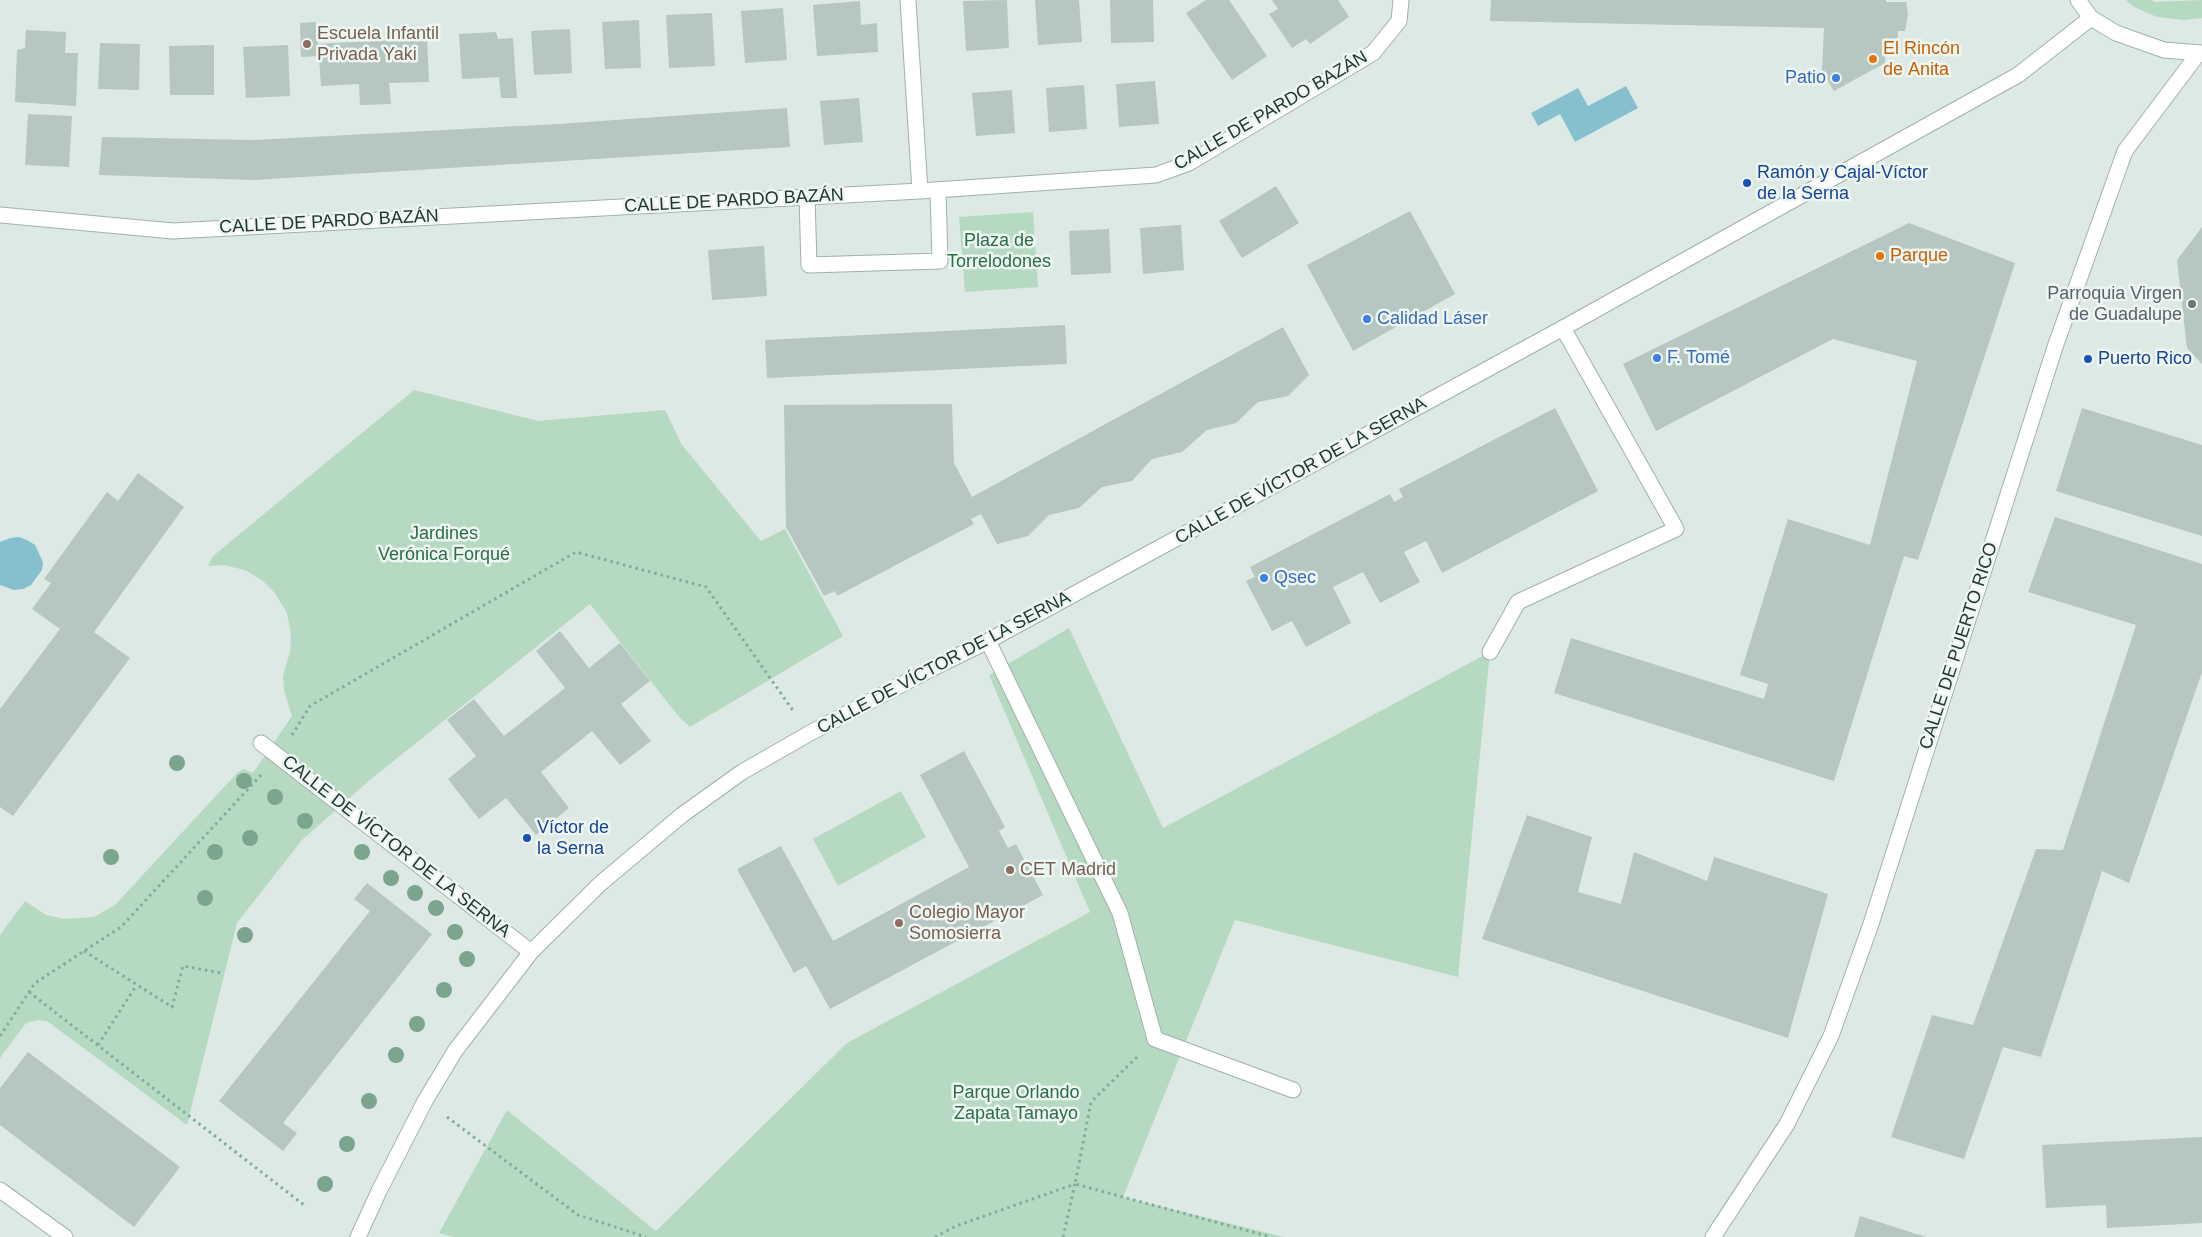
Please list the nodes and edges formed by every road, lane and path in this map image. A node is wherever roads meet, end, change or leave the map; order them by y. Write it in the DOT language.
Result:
graph roads {
  1 [pos="908,0"];
  2 [pos="1402,0"];
  3 [pos="2078,0"];
  4 [pos="2091,18"];
  5 [pos="2200,53"];
  6 [pos="938,190"];
  7 [pos="920,191"];
  8 [pos="807,197"];
  9 [pos="0,215"];
  10 [pos="1563,328"];
  11 [pos="988,641"];
  12 [pos="1490,652"];
  13 [pos="810,733"];
  14 [pos="261,744"];
  15 [pos="278,756"];
  16 [pos="84,951"];
  17 [pos="531,952"];
  18 [pos="222,973"];
  19 [pos="136,986"];
  20 [pos="29,992"];
  21 [pos="0,1036"];
  22 [pos="1155,1039"];
  23 [pos="98,1045"];
  24 [pos="1293,1090"];
  25 [pos="425,1101"];
  26 [pos="1074,1184"];
  27 [pos="0,1190"];
  28 [pos="304,1205"];
  29 [pos="65,1237"];
  30 [pos="358,1237"];
  31 [pos="646,1237"];
  32 [pos="935,1237"];
  33 [pos="1063,1237"];
  34 [pos="1271,1237"];
  35 [pos="1713,1237"];
  1 -- 7 [label="street"];
  2 -- 6 [label="street, CALLE DE PARDO BAZÁN"];
  3 -- 4 [label="street"];
  4 -- 5 [label="street"];
  4 -- 10 [label="street, CALLE DE VÍCTOR DE LA SERNA"];
  5 -- 35 [label="street, CALLE DE PUERTO RICO"];
  6 -- 7 [label="street, CALLE DE PARDO BAZÁN"];
  6 -- 8 [label="street"];
  7 -- 8 [label="street, CALLE DE PARDO BAZÁN"];
  8 -- 9 [label="street, CALLE DE PARDO BAZÁN"];
  10 -- 11 [label="street, CALLE DE VÍCTOR DE LA SERNA"];
  10 -- 12 [label="street"];
  11 -- 13 [label="street, CALLE DE VÍCTOR DE LA SERNA"];
  11 -- 22 [label="street"];
  13 -- 15 [label="path"];
  13 -- 17 [label="street, CALLE DE VÍCTOR DE LA SERNA"];
  14 -- 15 [label="street, CALLE DE VÍCTOR DE LA SERNA"];
  15 -- 16 [label="path"];
  15 -- 17 [label="street, CALLE DE VÍCTOR DE LA SERNA"];
  16 -- 19 [label="path"];
  16 -- 20 [label="path"];
  17 -- 25 [label="street, CALLE DE VÍCTOR DE LA SERNA"];
  18 -- 19 [label="path"];
  19 -- 23 [label="path"];
  20 -- 21 [label="path"];
  20 -- 23 [label="path"];
  22 -- 24 [label="street"];
  22 -- 26 [label="path"];
  23 -- 28 [label="path"];
  25 -- 30 [label="street, CALLE DE VÍCTOR DE LA SERNA"];
  25 -- 31 [label="path"];
  26 -- 32 [label="path"];
  26 -- 33 [label="path"];
  26 -- 34 [label="path"];
  27 -- 29 [label="street"];
}
